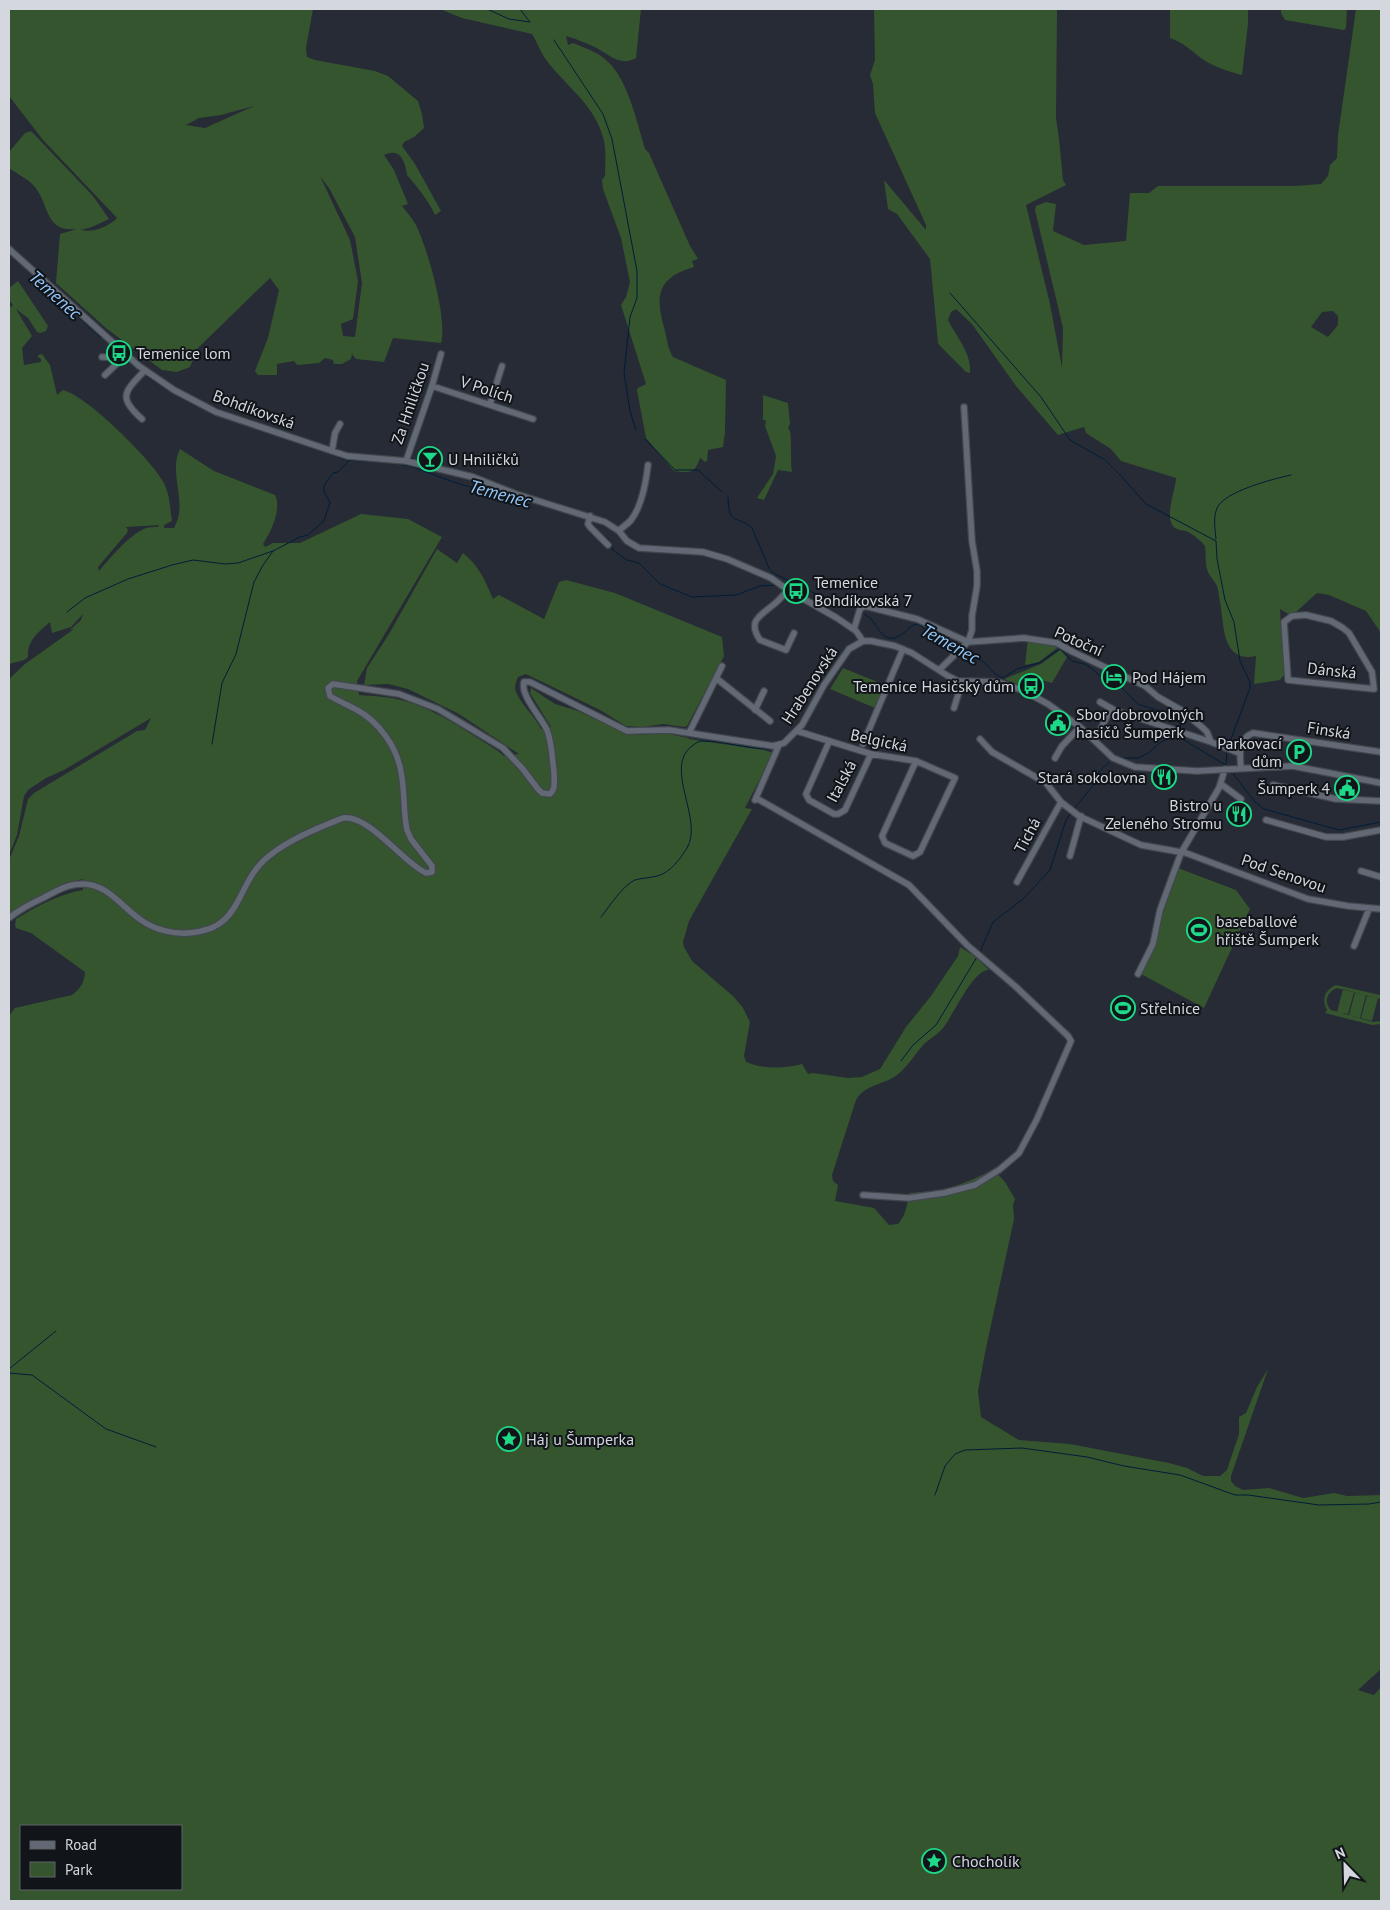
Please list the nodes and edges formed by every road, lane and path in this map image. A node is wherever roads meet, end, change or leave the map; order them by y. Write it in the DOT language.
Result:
graph roads {
  1 [pos="9,249"];
  2 [pos="441,354"];
  3 [pos="102,357"];
  4 [pos="124,357"];
  5 [pos="502,366"];
  6 [pos="144,372"];
  7 [pos="105,375"];
  8 [pos="432,386"];
  9 [pos="490,404"];
  10 [pos="964,407"];
  11 [pos="142,419"];
  12 [pos="534,419"];
  13 [pos="340,424"];
  14 [pos="332,450"];
  15 [pos="406,461"];
  16 [pos="648,465"];
  17 [pos="589,520"];
  18 [pos="619,531"];
  19 [pos="608,545"];
  20 [pos="788,590"];
  21 [pos="854,629"];
  22 [pos="794,633"];
  23 [pos="863,641"];
  24 [pos="968,642"];
  25 [pos="903,649"];
  26 [pos="722,666"];
  27 [pos="939,670"];
  28 [pos="716,678"];
  29 [pos="962,682"];
  30 [pos="1374,689"];
  31 [pos="764,691"];
  32 [pos="1100,702"];
  33 [pos="954,708"];
  34 [pos="1111,708"];
  35 [pos="755,710"];
  36 [pos="770,721"];
  37 [pos="1080,727"];
  38 [pos="797,731"];
  39 [pos="689,733"];
  40 [pos="980,738"];
  41 [pos="1095,740"];
  42 [pos="829,742"];
  43 [pos="1211,742"];
  44 [pos="863,744"];
  45 [pos="779,745"];
  46 [pos="1381,752"];
  47 [pos="1239,753"];
  48 [pos="871,754"];
  49 [pos="1055,758"];
  50 [pos="916,762"];
  51 [pos="1239,768"];
  52 [pos="1226,769"];
  53 [pos="1381,783"];
  54 [pos="1221,784"];
  55 [pos="1273,785"];
  56 [pos="1242,799"];
  57 [pos="1381,801"];
  58 [pos="1061,802"];
  59 [pos="1081,816"];
  60 [pos="1266,820"];
  61 [pos="1381,830"];
  62 [pos="1181,852"];
  63 [pos="1070,856"];
  64 [pos="1361,871"];
  65 [pos="1381,877"];
  66 [pos="1017,882"];
  67 [pos="1369,908"];
  68 [pos="1381,909"];
  69 [pos="9,918"];
  70 [pos="1354,946"];
  71 [pos="1138,974"];
  72 [pos="863,1195"];
  1 -- 4 [label="street, Bohdíkovská"];
  2 -- 8 [label="street, Za Hniličkou"];
  3 -- 4 [label="street"];
  4 -- 6 [label="street, Bohdíkovská"];
  4 -- 7 [label="street"];
  5 -- 9 [label="street"];
  6 -- 11 [label="street"];
  6 -- 14 [label="street, Bohdíkovská"];
  8 -- 9 [label="street, V Polích"];
  8 -- 15 [label="street, Za Hniličkou"];
  9 -- 12 [label="street, V Polích"];
  10 -- 24 [label="street"];
  13 -- 14 [label="street"];
  14 -- 15 [label="street, Bohdíkovská"];
  15 -- 17 [label="street, Bohdíkovská"];
  16 -- 18 [label="street"];
  17 -- 18 [label="street, Bohdíkovská"];
  17 -- 19 [label="street, Bohdíkovská"];
  18 -- 20 [label="street, Bohdíkovská"];
  20 -- 21 [label="street, Bohdíkovská"];
  20 -- 22 [label="street"];
  21 -- 23 [label="street, Bohdíkovská"];
  21 -- 24 [label="street, Potoční"];
  23 -- 25 [label="street"];
  23 -- 38 [label="street, Hrabenovská"];
  24 -- 27 [label="street"];
  24 -- 43 [label="street, Potoční"];
  25 -- 27 [label="street"];
  25 -- 44 [label="street"];
  26 -- 28 [label="street"];
  27 -- 29 [label="street"];
  28 -- 35 [label="street"];
  28 -- 39 [label="street"];
  29 -- 33 [label="street"];
  29 -- 37 [label="street"];
  30 -- 30 [label="street, Dánská"];
  31 -- 35 [label="street"];
  32 -- 34 [label="street"];
  34 -- 41 [label="street"];
  34 -- 43 [label="street"];
  35 -- 36 [label="street"];
  37 -- 41 [label="street"];
  37 -- 49 [label="street"];
  38 -- 42 [label="street, Belgická"];
  38 -- 45 [label="street, Hrabenovská"];
  39 -- 45 [label="street"];
  39 -- 69 [label="street"];
  40 -- 58 [label="street, Pod Senovou"];
  41 -- 52 [label="street"];
  42 -- 48 [label="street, Belgická"];
  42 -- 48 [label="street, Italská"];
  43 -- 47 [label="street"];
  45 -- 72 [label="street"];
  46 -- 47 [label="street, Finská"];
  47 -- 51 [label="street"];
  48 -- 50 [label="street, Belgická"];
  50 -- 50 [label="street, Belgická"];
  51 -- 52 [label="street"];
  51 -- 53 [label="street"];
  52 -- 54 [label="street"];
  54 -- 56 [label="street"];
  54 -- 62 [label="street"];
  55 -- 57 [label="street"];
  58 -- 59 [label="street, Pod Senovou"];
  58 -- 66 [label="street, Tichá"];
  59 -- 62 [label="street, Pod Senovou"];
  59 -- 63 [label="street"];
  60 -- 61 [label="street"];
  62 -- 67 [label="street, Pod Senovou"];
  62 -- 71 [label="street"];
  64 -- 65 [label="street"];
  67 -- 68 [label="street, Pod Senovou"];
  67 -- 70 [label="street"];
}
